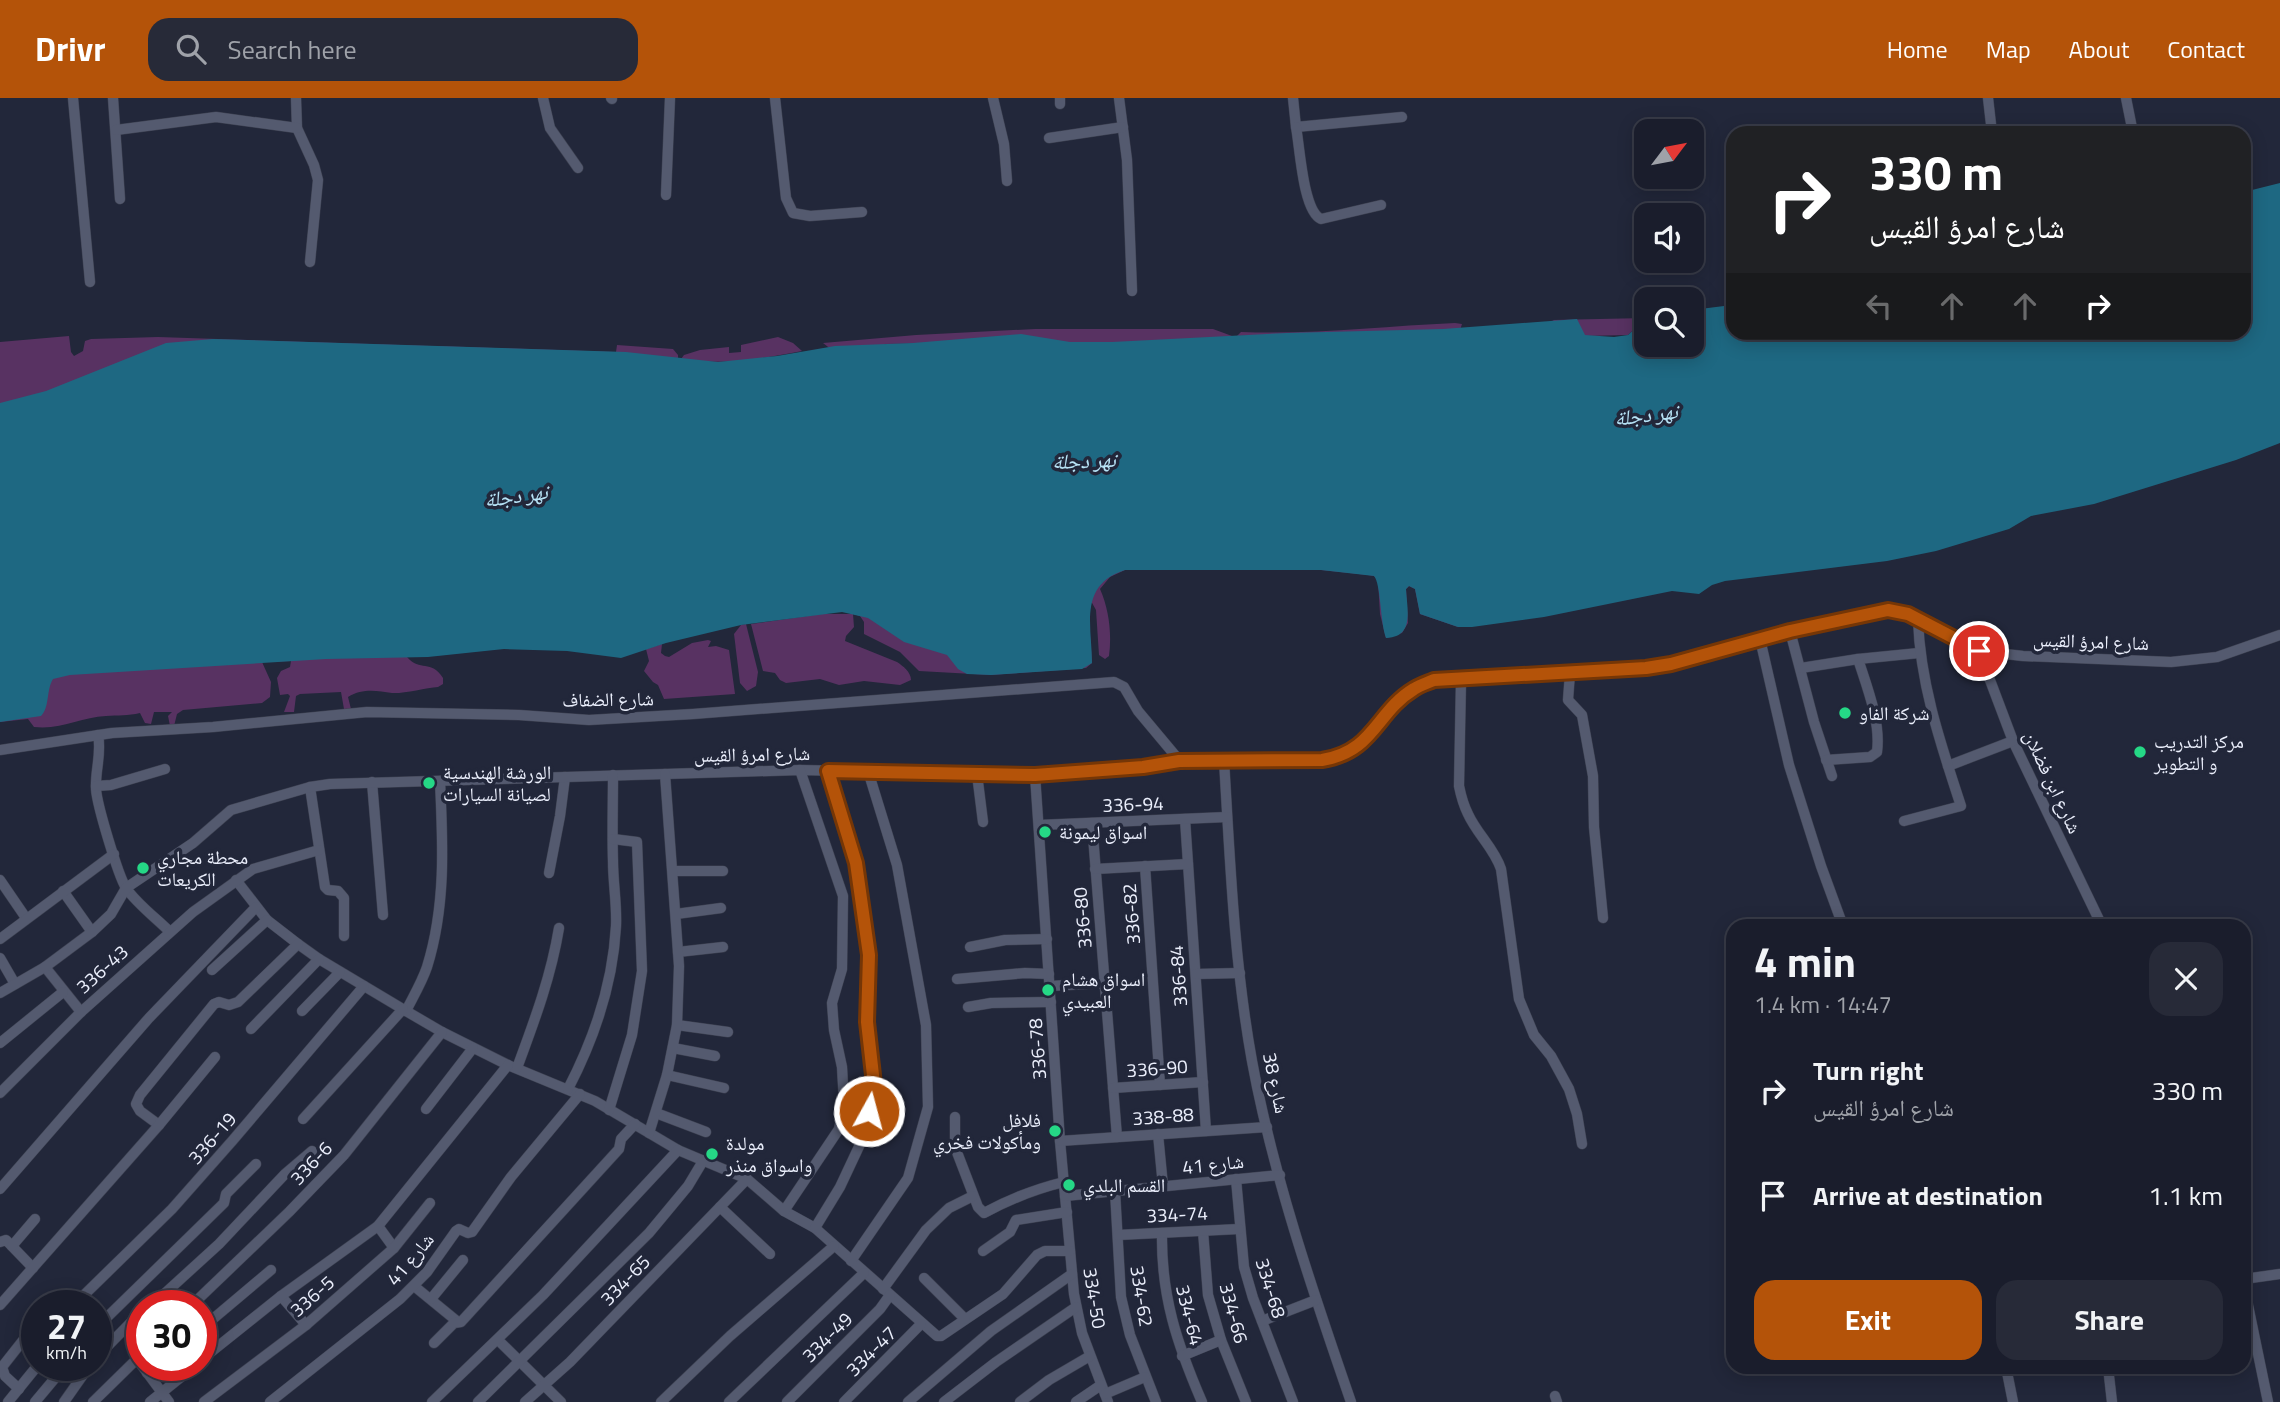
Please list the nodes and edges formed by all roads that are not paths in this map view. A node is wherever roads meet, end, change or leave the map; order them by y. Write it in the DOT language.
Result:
graph roads {
  1 [pos="73,98"];
  2 [pos="113,98"];
  3 [pos="296,98"];
  4 [pos="543,98"];
  5 [pos="670,98"];
  6 [pos="775,98"];
  7 [pos="993,98"];
  8 [pos="1119,98"];
  9 [pos="1293,98"];
  10 [pos="1988,98"];
  11 [pos="2126,98"];
  12 [pos="1402,117"];
  13 [pos="1991,126"];
  14 [pos="2132,126"];
  15 [pos="1123,127"];
  16 [pos="1296,127"];
  17 [pos="297,128"];
  18 [pos="116,130"];
  19 [pos="1049,138"];
  20 [pos="578,168"];
  21 [pos="1007,181"];
  22 [pos="666,195"];
  23 [pos="120,199"];
  24 [pos="1381,205"];
  25 [pos="862,212"];
  26 [pos="310,262"];
  27 [pos="90,282"];
  28 [pos="1132,291"];
  29 [pos="1918,619"];
  30 [pos="1790,631"];
  31 [pos="2280,635"];
  32 [pos="1760,639"];
  33 [pos="1979,651"];
  34 [pos="1919,653"];
  35 [pos="1858,659"];
  36 [pos="1801,668"];
  37 [pos="1570,673"];
  38 [pos="1461,680"];
  39 [pos="98,735"];
  40 [pos="2013,741"];
  41 [pos="0,750"];
  42 [pos="1224,760"];
  43 [pos="1826,760"];
  44 [pos="1179,761"];
  45 [pos="1948,766"];
  46 [pos="165,769"];
  47 [pos="800,770"];
  48 [pos="828,771"];
  49 [pos="867,771"];
  50 [pos="665,774"];
  51 [pos="977,774"];
  52 [pos="613,775"];
  53 [pos="1035,775"];
  54 [pos="1832,776"];
  55 [pos="565,777"];
  56 [pos="440,780"];
  57 [pos="372,782"];
  58 [pos="96,786"];
  59 [pos="310,787"];
  60 [pos="1227,817"];
  61 [pos="1185,819"];
  62 [pos="1904,821"];
  63 [pos="983,822"];
  64 [pos="1091,823"];
  65 [pos="1039,825"];
  66 [pos="613,839"];
  67 [pos="319,850"];
  68 [pos="114,854"];
  69 [pos="1188,863"];
  70 [pos="1145,866"];
  71 [pos="1095,869"];
  72 [pos="673,871"];
  73 [pos="723,871"];
  74 [pos="549,873"];
  75 [pos="236,880"];
  76 [pos="1,882"];
  77 [pos="126,888"];
  78 [pos="63,891"];
  79 [pos="256,906"];
  80 [pos="721,908"];
  81 [pos="676,914"];
  82 [pos="383,915"];
  83 [pos="26,918"];
  84 [pos="1602,918"];
  85 [pos="1840,919"];
  86 [pos="2099,919"];
  87 [pos="267,920"];
  88 [pos="559,928"];
  89 [pos="169,931"];
  90 [pos="92,932"];
  91 [pos="344,936"];
  92 [pos="0,939"];
  93 [pos="1047,939"];
  94 [pos="298,944"];
  95 [pos="723,947"];
  96 [pos="970,947"];
  97 [pos="678,952"];
  98 [pos="0,958"];
  99 [pos="318,959"];
  100 [pos="45,967"];
  101 [pos="212,970"];
  102 [pos="340,972"];
  103 [pos="1240,973"];
  104 [pos="1049,974"];
  105 [pos="1196,974"];
  106 [pos="957,979"];
  107 [pos="1104,983"];
  108 [pos="15,984"];
  109 [pos="363,986"];
  110 [pos="1050,986"];
  111 [pos="63,992"];
  112 [pos="0,993"];
  113 [pos="1051,1002"];
  114 [pos="968,1007"];
  115 [pos="405,1010"];
  116 [pos="302,1011"];
  117 [pos="81,1012"];
  118 [pos="677,1025"];
  119 [pos="251,1029"];
  120 [pos="442,1032"];
  121 [pos="728,1032"];
  122 [pos="0,1043"];
  123 [pos="473,1048"];
  124 [pos="673,1048"];
  125 [pos="215,1056"];
  126 [pos="715,1056"];
  127 [pos="512,1066"];
  128 [pos="667,1075"];
  129 [pos="1203,1082"];
  130 [pos="1160,1085"];
  131 [pos="724,1088"];
  132 [pos="1113,1088"];
  133 [pos="568,1089"];
  134 [pos="0,1093"];
  135 [pos="580,1094"];
  136 [pos="426,1109"];
  137 [pos="610,1110"];
  138 [pos="656,1113"];
  139 [pos="955,1117"];
  140 [pos="303,1119"];
  141 [pos="635,1124"];
  142 [pos="159,1125"];
  143 [pos="1267,1127"];
  144 [pos="1206,1131"];
  145 [pos="706,1132"];
  146 [pos="649,1133"];
  147 [pos="1158,1134"];
  148 [pos="1116,1137"];
  149 [pos="1060,1140"];
  150 [pos="1582,1144"];
  151 [pos="678,1150"];
  152 [pos="312,1151"];
  153 [pos="703,1161"];
  154 [pos="256,1164"];
  155 [pos="1280,1175"];
  156 [pos="747,1179"];
  157 [pos="1236,1179"];
  158 [pos="1064,1182"];
  159 [pos="1163,1186"];
  160 [pos="0,1189"];
  161 [pos="1115,1191"];
  162 [pos="1066,1195"];
  163 [pos="973,1196"];
  164 [pos="430,1203"];
  165 [pos="720,1207"];
  166 [pos="784,1211"];
  167 [pos="1067,1212"];
  168 [pos="35,1219"];
  169 [pos="378,1226"];
  170 [pos="816,1228"];
  171 [pos="1239,1229"];
  172 [pos="1203,1231"];
  173 [pos="1162,1233"];
  174 [pos="1118,1235"];
  175 [pos="0,1242"];
  176 [pos="12,1246"];
  177 [pos="834,1246"];
  178 [pos="394,1248"];
  179 [pos="983,1251"];
  180 [pos="1070,1251"];
  181 [pos="770,1254"];
  182 [pos="463,1260"];
  183 [pos="851,1261"];
  184 [pos="33,1268"];
  185 [pos="271,1270"];
  186 [pos="864,1273"];
  187 [pos="1072,1274"];
  188 [pos="2280,1275"];
  189 [pos="924,1278"];
  190 [pos="2251,1278"];
  191 [pos="414,1286"];
  192 [pos="89,1290"];
  193 [pos="169,1290"];
  194 [pos="208,1290"];
  195 [pos="886,1292"];
  196 [pos="281,1296"];
  197 [pos="431,1300"];
  198 [pos="1315,1300"];
  199 [pos="0,1305"];
  200 [pos="1076,1307"];
  201 [pos="112,1311"];
  202 [pos="217,1316"];
  203 [pos="965,1319"];
  204 [pos="1262,1321"];
  205 [pos="458,1322"];
  206 [pos="921,1324"];
  207 [pos="306,1325"];
  208 [pos="126,1327"];
  209 [pos="2251,1333"];
  210 [pos="498,1340"];
  211 [pos="1221,1340"];
  212 [pos="112,1342"];
  213 [pos="21,1343"];
  214 [pos="434,1343"];
  215 [pos="217,1347"];
  216 [pos="1090,1356"];
  217 [pos="1182,1356"];
  218 [pos="520,1361"];
  219 [pos="126,1370"];
  220 [pos="2007,1374"];
  221 [pos="2109,1374"];
  222 [pos="1145,1377"];
  223 [pos="25,1381"];
  224 [pos="53,1381"];
  225 [pos="79,1381"];
  226 [pos="153,1381"];
  227 [pos="175,1381"];
  228 [pos="544,1384"];
  229 [pos="19,1389"];
  230 [pos="162,1392"];
  231 [pos="1104,1394"];
  232 [pos="8,1402"];
  233 [pos="35,1402"];
  234 [pos="64,1402"];
  235 [pos="93,1402"];
  236 [pos="150,1402"];
  237 [pos="169,1402"];
  238 [pos="204,1402"];
  239 [pos="270,1402"];
  240 [pos="432,1402"];
  241 [pos="478,1402"];
  242 [pos="525,1402"];
  243 [pos="561,1402"];
  244 [pos="661,1402"];
  245 [pos="729,1402"];
  246 [pos="787,1402"];
  247 [pos="844,1402"];
  248 [pos="908,1402"];
  249 [pos="944,1402"];
  250 [pos="1020,1402"];
  251 [pos="1076,1402"];
  252 [pos="1156,1402"];
  253 [pos="1202,1402"];
  254 [pos="1246,1402"];
  255 [pos="1293,1402"];
  256 [pos="1351,1402"];
  257 [pos="2013,1402"];
  258 [pos="2112,1402"];
  259 [pos="2268,1402"];
  1 -- 27 [label="street"];
  2 -- 18 [label="street"];
  3 -- 17 [label="street"];
  4 -- 20 [label="street"];
  5 -- 22 [label="street"];
  6 -- 25 [label="street"];
  7 -- 21 [label="street"];
  8 -- 15 [label="street"];
  9 -- 16 [label="street"];
  10 -- 13 [label="street"];
  11 -- 14 [label="street"];
  12 -- 16 [label="street"];
  15 -- 19 [label="street"];
  15 -- 28 [label="street"];
  16 -- 24 [label="street"];
  17 -- 18 [label="street"];
  17 -- 26 [label="street"];
  18 -- 23 [label="street"];
  29 -- 30 [label="street, شارع امرؤ القيس"];
  29 -- 33 [label="street, شارع امرؤ القيس"];
  29 -- 34 [label="street"];
  30 -- 32 [label="street, شارع امرؤ القيس"];
  30 -- 36 [label="street"];
  31 -- 33 [label="street, شارع امرؤ القيس"];
  32 -- 37 [label="street, شارع امرؤ القيس"];
  32 -- 85 [label="street"];
  33 -- 40 [label="street, شارع ابن فضلان"];
  34 -- 35 [label="street"];
  34 -- 45 [label="street"];
  35 -- 36 [label="street"];
  35 -- 43 [label="street"];
  36 -- 43 [label="street"];
  37 -- 38 [label="street, شارع امرؤ القيس"];
  37 -- 84 [label="street"];
  38 -- 42 [label="street, شارع امرؤ القيس"];
  38 -- 150 [label="street"];
  39 -- 41 [label="street, شارع الضفاف"];
  39 -- 44 [label="street, شارع الضفاف"];
  39 -- 58 [label="street"];
  40 -- 45 [label="street"];
  40 -- 86 [label="street, شارع ابن فضلان"];
  42 -- 44 [label="street, شارع امرؤ القيس"];
  42 -- 60 [label="street, شارع 38"];
  43 -- 54 [label="street"];
  44 -- 53 [label="street, شارع امرؤ القيس"];
  45 -- 62 [label="street"];
  46 -- 58 [label="street"];
  47 -- 48 [label="street, شارع امرؤ القيس"];
  47 -- 50 [label="street, شارع امرؤ القيس"];
  47 -- 166 [label="street"];
  48 -- 49 [label="street, شارع امرؤ القيس"];
  48 -- 170 [label="street"];
  49 -- 51 [label="street, شارع امرؤ القيس"];
  49 -- 183 [label="street"];
  50 -- 52 [label="street, شارع امرؤ القيس"];
  50 -- 72 [label="street"];
  51 -- 53 [label="street, شارع امرؤ القيس"];
  51 -- 63 [label="street"];
  52 -- 55 [label="street, شارع امرؤ القيس"];
  52 -- 66 [label="street"];
  53 -- 65 [label="street, 336-78"];
  55 -- 56 [label="street, شارع امرؤ القيس"];
  55 -- 74 [label="street"];
  56 -- 57 [label="street, شارع امرؤ القيس"];
  56 -- 115 [label="street"];
  57 -- 59 [label="street, شارع امرؤ القيس"];
  57 -- 82 [label="street"];
  58 -- 68 [label="street"];
  59 -- 67 [label="street"];
  59 -- 77 [label="street, شارع امرؤ القيس"];
  60 -- 61 [label="street, 336-94"];
  60 -- 103 [label="street, شارع 38"];
  61 -- 64 [label="street, 336-94"];
  61 -- 69 [label="street, 336-84"];
  64 -- 65 [label="street, 336-94"];
  64 -- 71 [label="street, 336-80"];
  65 -- 93 [label="street, 336-78"];
  66 -- 133 [label="street"];
  66 -- 137 [label="street"];
  67 -- 75 [label="street, 336-43"];
  67 -- 91 [label="street"];
  68 -- 77 [label="street"];
  68 -- 78 [label="street"];
  69 -- 70 [label="street"];
  69 -- 105 [label="street, 336-84"];
  70 -- 71 [label="street"];
  70 -- 130 [label="street, 336-82"];
  71 -- 107 [label="street, 336-80"];
  72 -- 73 [label="street"];
  72 -- 81 [label="street"];
  75 -- 79 [label="street"];
  75 -- 89 [label="street, 336-43"];
  76 -- 83 [label="street"];
  77 -- 89 [label="street"];
  77 -- 90 [label="street, شارع امرؤ القيس"];
  78 -- 83 [label="street"];
  78 -- 90 [label="street"];
  79 -- 87 [label="street"];
  79 -- 160 [label="street"];
  80 -- 81 [label="street"];
  81 -- 97 [label="street"];
  83 -- 92 [label="street"];
  87 -- 94 [label="street"];
  87 -- 101 [label="street"];
  88 -- 127 [label="street"];
  89 -- 117 [label="street, 336-43"];
  90 -- 100 [label="street, شارع امرؤ القيس"];
  93 -- 96 [label="street"];
  93 -- 104 [label="street, 336-78"];
  94 -- 99 [label="street"];
  94 -- 142 [label="street"];
  95 -- 97 [label="street"];
  97 -- 118 [label="street"];
  98 -- 108 [label="street"];
  99 -- 102 [label="street"];
  99 -- 119 [label="street"];
  100 -- 108 [label="street, شارع امرؤ القيس"];
  100 -- 111 [label="street"];
  102 -- 109 [label="street"];
  102 -- 116 [label="street"];
  103 -- 105 [label="street"];
  103 -- 143 [label="street, شارع 38"];
  104 -- 106 [label="street"];
  104 -- 110 [label="street, 336-78"];
  105 -- 129 [label="street, 336-84"];
  107 -- 110 [label="street"];
  107 -- 132 [label="street, 336-80"];
  108 -- 112 [label="street, شارع امرؤ القيس"];
  109 -- 115 [label="street"];
  109 -- 192 [label="street, 336-19"];
  110 -- 113 [label="street, 336-78"];
  111 -- 117 [label="street"];
  111 -- 122 [label="street"];
  113 -- 114 [label="street"];
  113 -- 149 [label="street, 336-78"];
  115 -- 120 [label="street"];
  115 -- 140 [label="street"];
  117 -- 134 [label="street, 336-43"];
  118 -- 121 [label="street"];
  118 -- 124 [label="street"];
  120 -- 123 [label="street"];
  120 -- 194 [label="street, 336-6"];
  123 -- 127 [label="street"];
  123 -- 136 [label="street"];
  124 -- 126 [label="street"];
  124 -- 128 [label="street"];
  125 -- 142 [label="street"];
  127 -- 133 [label="street"];
  127 -- 169 [label="street"];
  128 -- 131 [label="street"];
  128 -- 138 [label="street"];
  129 -- 130 [label="street, 336-90"];
  129 -- 144 [label="street, 336-84"];
  130 -- 132 [label="street, 336-90"];
  132 -- 148 [label="street, 336-80"];
  133 -- 135 [label="street"];
  135 -- 137 [label="street"];
  135 -- 191 [label="street, شارع 41"];
  137 -- 141 [label="street"];
  138 -- 145 [label="street"];
  138 -- 146 [label="street"];
  139 -- 163 [label="street"];
  141 -- 146 [label="street"];
  141 -- 205 [label="street"];
  142 -- 184 [label="street"];
  143 -- 144 [label="street, 338-88"];
  143 -- 155 [label="street, شارع 38"];
  144 -- 147 [label="street, 338-88"];
  146 -- 151 [label="street"];
  147 -- 148 [label="street, 338-88"];
  147 -- 159 [label="street"];
  148 -- 149 [label="street, 338-88"];
  149 -- 158 [label="street, 336-78"];
  151 -- 153 [label="street"];
  151 -- 210 [label="street"];
  152 -- 193 [label="street"];
  153 -- 156 [label="street"];
  153 -- 218 [label="street"];
  154 -- 201 [label="street"];
  155 -- 157 [label="street, شارع 41"];
  155 -- 198 [label="street, شارع 38"];
  156 -- 165 [label="street, 334-65"];
  156 -- 166 [label="street"];
  157 -- 159 [label="street, شارع 41"];
  157 -- 171 [label="street, 334-68"];
  158 -- 162 [label="street, 336-78"];
  158 -- 163 [label="street"];
  159 -- 161 [label="street, شارع 41"];
  161 -- 162 [label="street, شارع 41"];
  161 -- 174 [label="street, 334-62"];
  162 -- 167 [label="street, 334-50"];
  163 -- 195 [label="street, 334-49"];
  164 -- 178 [label="street, 336-5"];
  165 -- 181 [label="street"];
  165 -- 228 [label="street, 334-65"];
  166 -- 170 [label="street"];
  167 -- 179 [label="street"];
  167 -- 180 [label="street, 334-50"];
  168 -- 176 [label="street"];
  169 -- 178 [label="street"];
  169 -- 196 [label="street"];
  170 -- 177 [label="street"];
  171 -- 172 [label="street, 334-74"];
  171 -- 204 [label="street, 334-68"];
  172 -- 173 [label="street, 334-74"];
  172 -- 211 [label="street, 334-66"];
  173 -- 174 [label="street, 334-74"];
  173 -- 217 [label="street, 334-64"];
  174 -- 222 [label="street, 334-62"];
  175 -- 176 [label="street"];
  176 -- 184 [label="street"];
  177 -- 183 [label="street"];
  177 -- 244 [label="street"];
  178 -- 207 [label="street, 336-5"];
  180 -- 187 [label="street, 334-50"];
  180 -- 203 [label="street"];
  182 -- 197 [label="street"];
  183 -- 186 [label="street"];
  184 -- 199 [label="street"];
  185 -- 202 [label="street"];
  186 -- 195 [label="street"];
  186 -- 245 [label="street"];
  187 -- 200 [label="street, 334-50"];
  187 -- 248 [label="street"];
  188 -- 190 [label="street"];
  189 -- 203 [label="street"];
  191 -- 197 [label="street"];
  191 -- 239 [label="street, شارع 41"];
  195 -- 206 [label="street"];
  195 -- 246 [label="street, 334-49"];
  196 -- 207 [label="street"];
  196 -- 215 [label="street"];
  197 -- 205 [label="street"];
  198 -- 204 [label="street"];
  198 -- 256 [label="street, شارع 38"];
  200 -- 216 [label="street, 334-50"];
  200 -- 249 [label="street"];
  203 -- 206 [label="street"];
  204 -- 255 [label="street, 334-68"];
  205 -- 214 [label="street"];
  206 -- 247 [label="street, 334-47"];
  207 -- 238 [label="street, 336-5"];
  208 -- 212 [label="street"];
  209 -- 259 [label="street"];
  210 -- 218 [label="street"];
  210 -- 240 [label="street"];
  211 -- 217 [label="street"];
  211 -- 254 [label="street, 334-66"];
  213 -- 229 [label="street"];
  216 -- 231 [label="street, 334-50"];
  216 -- 250 [label="street"];
  217 -- 253 [label="street, 334-64"];
  218 -- 228 [label="street"];
  218 -- 241 [label="street"];
  219 -- 235 [label="street"];
  220 -- 257 [label="street"];
  221 -- 258 [label="street"];
  222 -- 231 [label="street"];
  222 -- 252 [label="street, 334-62"];
  223 -- 229 [label="street"];
  224 -- 233 [label="street"];
  225 -- 234 [label="street"];
  226 -- 230 [label="street"];
  227 -- 230 [label="street"];
  228 -- 242 [label="street, 334-65"];
  228 -- 243 [label="street"];
  229 -- 232 [label="street"];
  230 -- 236 [label="street"];
  230 -- 237 [label="street"];
  231 -- 251 [label="street"];
}
